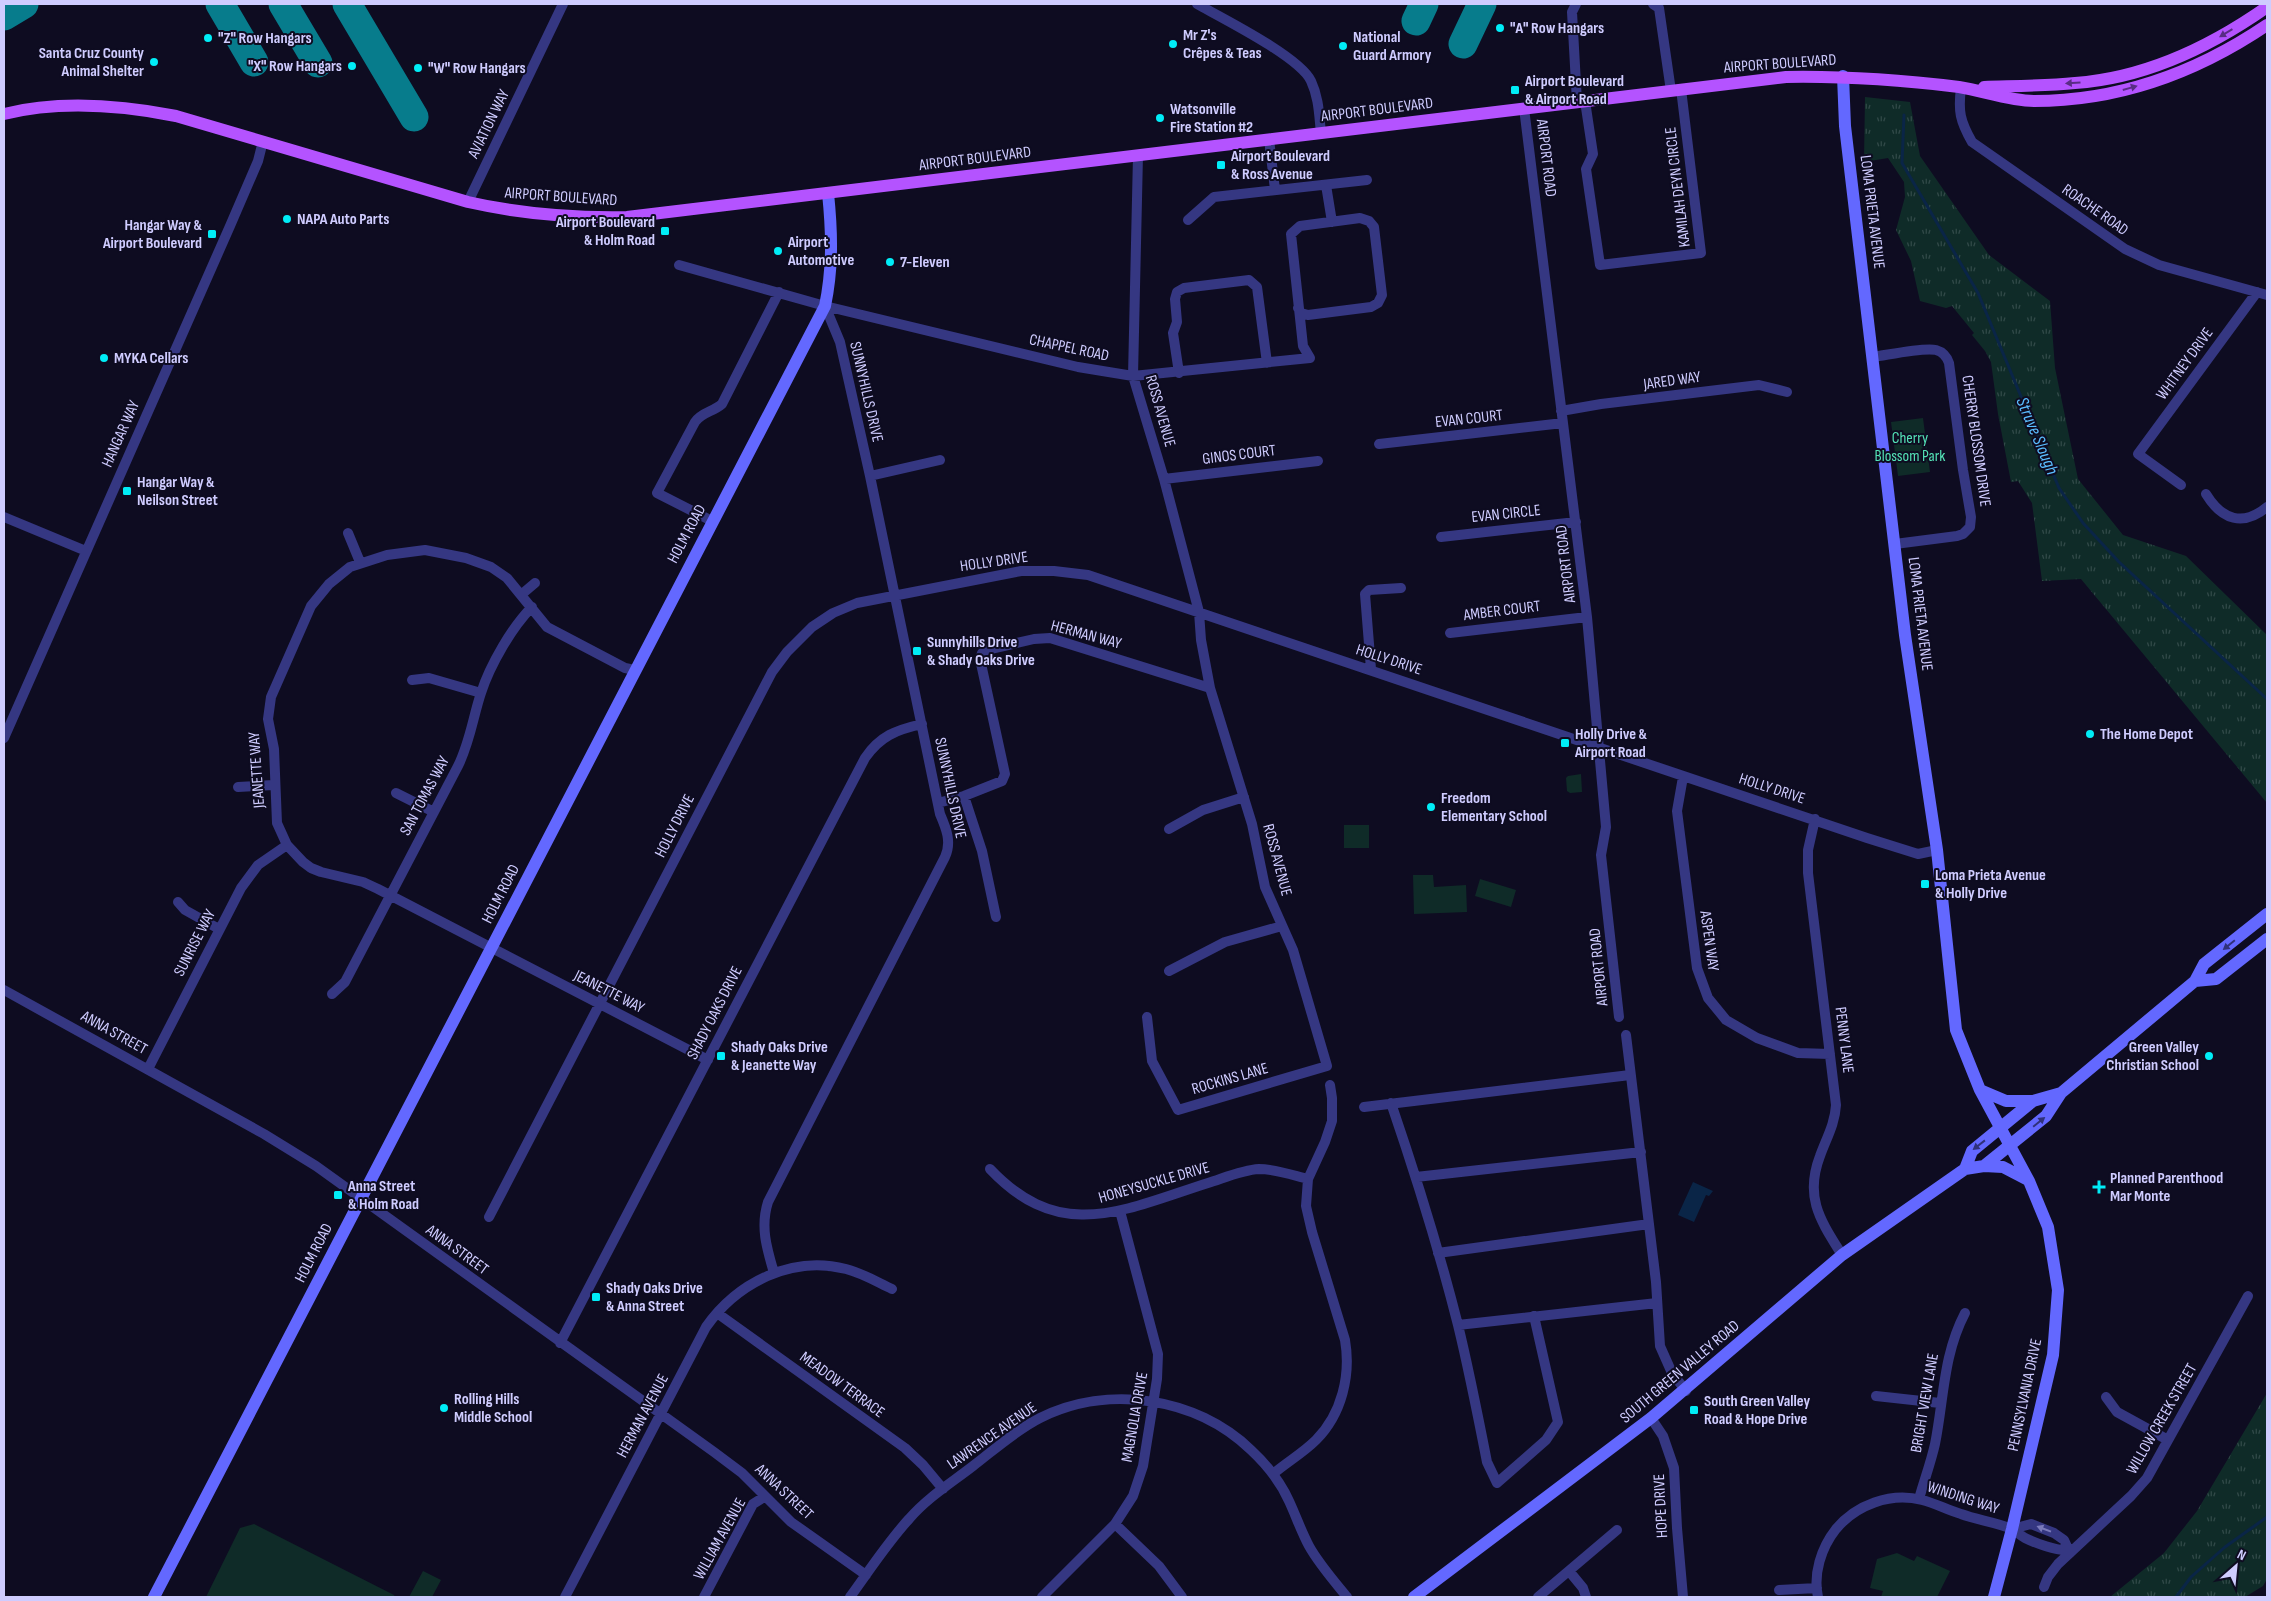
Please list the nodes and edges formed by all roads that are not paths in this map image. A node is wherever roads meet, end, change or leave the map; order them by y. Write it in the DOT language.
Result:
graph roads {
  1 [pos="563,4"];
  2 [pos="1197,4"];
  3 [pos="1576,4"];
  4 [pos="1653,4"];
  5 [pos="2267,7"];
  6 [pos="2267,25"];
  7 [pos="1843,76"];
  8 [pos="1961,88"];
  9 [pos="1676,90"];
  10 [pos="1581,101"];
  11 [pos="1524,108"];
  12 [pos="4,114"];
  13 [pos="1321,133"];
  14 [pos="1269,139"];
  15 [pos="263,141"];
  16 [pos="1138,155"];
  17 [pos="1367,180"];
  18 [pos="1326,184"];
  19 [pos="1276,190"];
  20 [pos="828,193"];
  21 [pos="468,202"];
  22 [pos="1188,220"];
  23 [pos="1332,222"];
  24 [pos="679,265"];
  25 [pos="780,292"];
  26 [pos="2257,292"];
  27 [pos="2267,295"];
  28 [pos="825,306"];
  29 [pos="1298,308"];
  30 [pos="1873,357"];
  31 [pos="1268,363"];
  32 [pos="1179,373"];
  33 [pos="1133,376"];
  34 [pos="1787,392"];
  35 [pos="1561,411"];
  36 [pos="1563,423"];
  37 [pos="1379,444"];
  38 [pos="940,460"];
  39 [pos="1318,461"];
  40 [pos="870,476"];
  41 [pos="1164,479"];
  42 [pos="2181,485"];
  43 [pos="2206,494"];
  44 [pos="2267,507"];
  45 [pos="4,517"];
  46 [pos="712,521"];
  47 [pos="1576,522"];
  48 [pos="348,533"];
  49 [pos="1440,537"];
  50 [pos="1895,544"];
  51 [pos="86,551"];
  52 [pos="360,562"];
  53 [pos="535,583"];
  54 [pos="1400,588"];
  55 [pos="522,594"];
  56 [pos="894,594"];
  57 [pos="532,607"];
  58 [pos="1199,612"];
  59 [pos="1587,617"];
  60 [pos="1450,632"];
  61 [pos="1371,669"];
  62 [pos="635,670"];
  63 [pos="412,680"];
  64 [pos="1210,688"];
  65 [pos="481,693"];
  66 [pos="922,724"];
  67 [pos="4,738"];
  68 [pos="1599,746"];
  69 [pos="1683,777"];
  70 [pos="274,786"];
  71 [pos="238,787"];
  72 [pos="396,792"];
  73 [pos="964,796"];
  74 [pos="1244,797"];
  75 [pos="938,802"];
  76 [pos="434,812"];
  77 [pos="1815,819"];
  78 [pos="1169,829"];
  79 [pos="287,845"];
  80 [pos="1937,850"];
  81 [pos="391,896"];
  82 [pos="178,902"];
  83 [pos="2267,914"];
  84 [pos="996,917"];
  85 [pos="1282,926"];
  86 [pos="219,928"];
  87 [pos="2267,939"];
  88 [pos="491,948"];
  89 [pos="1169,972"];
  90 [pos="2195,981"];
  91 [pos="4,990"];
  92 [pos="332,994"];
  93 [pos="599,1005"];
  94 [pos="1619,1017"];
  95 [pos="1147,1018"];
  96 [pos="1626,1035"];
  97 [pos="1830,1054"];
  98 [pos="708,1060"];
  99 [pos="1327,1066"];
  100 [pos="148,1068"];
  101 [pos="1630,1075"];
  102 [pos="1330,1085"];
  103 [pos="1980,1090"];
  104 [pos="2061,1092"];
  105 [pos="2033,1101"];
  106 [pos="1391,1103"];
  107 [pos="1364,1107"];
  108 [pos="2001,1128"];
  109 [pos="2010,1145"];
  110 [pos="1641,1152"];
  111 [pos="1984,1166"];
  112 [pos="990,1169"];
  113 [pos="1965,1169"];
  114 [pos="1416,1177"];
  115 [pos="1308,1179"];
  116 [pos="2029,1181"];
  117 [pos="361,1198"];
  118 [pos="1120,1211"];
  119 [pos="489,1217"];
  120 [pos="1649,1224"];
  121 [pos="1438,1253"];
  122 [pos="1842,1255"];
  123 [pos="774,1273"];
  124 [pos="892,1289"];
  125 [pos="2248,1296"];
  126 [pos="1657,1303"];
  127 [pos="716,1313"];
  128 [pos="1965,1313"];
  129 [pos="1534,1316"];
  130 [pos="1458,1325"];
  131 [pos="560,1343"];
  132 [pos="1686,1391"];
  133 [pos="1876,1396"];
  134 [pos="2106,1397"];
  135 [pos="1153,1402"];
  136 [pos="1940,1403"];
  137 [pos="662,1414"];
  138 [pos="1652,1418"];
  139 [pos="2168,1440"];
  140 [pos="1273,1474"];
  141 [pos="943,1489"];
  142 [pos="764,1497"];
  143 [pos="1919,1499"];
  144 [pos="1115,1524"];
  145 [pos="2012,1529"];
  146 [pos="1617,1530"];
  147 [pos="2069,1551"];
  148 [pos="1569,1571"];
  149 [pos="866,1576"];
  150 [pos="2044,1586"];
  151 [pos="1779,1590"];
  152 [pos="1817,1593"];
  153 [pos="154,1597"];
  154 [pos="565,1597"];
  155 [pos="704,1597"];
  156 [pos="850,1597"];
  157 [pos="1042,1597"];
  158 [pos="1182,1597"];
  159 [pos="1347,1597"];
  160 [pos="1414,1597"];
  161 [pos="1538,1597"];
  162 [pos="1586,1597"];
  163 [pos="1683,1597"];
  164 [pos="1994,1597"];
  1 -- 21 [label="street, AVIATION WAY"];
  2 -- 13 [label="street"];
  3 -- 10 [label="street"];
  4 -- 9 [label="street"];
  5 -- 8 [label="main road, AIRPORT BOULEVARD, one-way"];
  8 -- 6 [label="main road, AIRPORT BOULEVARD, one-way"];
  7 -- 8 [label="main road, AIRPORT BOULEVARD"];
  7 -- 9 [label="main road, AIRPORT BOULEVARD"];
  7 -- 30 [label="street, LOMA PRIETA AVENUE"];
  8 -- 26 [label="street, ROACHE ROAD"];
  9 -- 10 [label="main road, AIRPORT BOULEVARD"];
  9 -- 10 [label="street, KAMILAH DEYN CIRCLE"];
  10 -- 11 [label="main road, AIRPORT BOULEVARD"];
  11 -- 13 [label="main road, AIRPORT BOULEVARD"];
  11 -- 35 [label="street, AIRPORT ROAD"];
  12 -- 15 [label="main road, AIRPORT BOULEVARD"];
  13 -- 14 [label="main road, AIRPORT BOULEVARD"];
  14 -- 16 [label="main road, AIRPORT BOULEVARD"];
  14 -- 19 [label="street"];
  15 -- 21 [label="main road, AIRPORT BOULEVARD"];
  15 -- 51 [label="street, HANGAR WAY"];
  16 -- 20 [label="main road, AIRPORT BOULEVARD"];
  16 -- 33 [label="street, ROSS AVENUE"];
  17 -- 18 [label="street"];
  18 -- 19 [label="street"];
  18 -- 23 [label="street"];
  19 -- 22 [label="street"];
  20 -- 21 [label="main road, AIRPORT BOULEVARD"];
  20 -- 28 [label="street, HOLM ROAD"];
  23 -- 29 [label="street"];
  23 -- 29 [label="street"];
  24 -- 25 [label="street, CHAPPEL ROAD"];
  25 -- 28 [label="street, CHAPPEL ROAD"];
  25 -- 46 [label="street"];
  26 -- 27 [label="street, ROACHE ROAD"];
  26 -- 42 [label="street, WHITNEY DRIVE"];
  28 -- 33 [label="street, CHAPPEL ROAD"];
  28 -- 40 [label="street, SUNNYHILLS DRIVE"];
  28 -- 46 [label="street, HOLM ROAD"];
  29 -- 31 [label="street, CHAPPEL ROAD"];
  30 -- 50 [label="street, LOMA PRIETA AVENUE"];
  30 -- 50 [label="street, CHERRY BLOSSOM DRIVE"];
  31 -- 32 [label="street, CHAPPEL ROAD"];
  31 -- 32 [label="street"];
  32 -- 33 [label="street, CHAPPEL ROAD"];
  33 -- 41 [label="street, ROSS AVENUE"];
  34 -- 35 [label="street, JARED WAY"];
  35 -- 36 [label="street, AIRPORT ROAD"];
  36 -- 37 [label="street, EVAN COURT"];
  36 -- 47 [label="street, AIRPORT ROAD"];
  38 -- 40 [label="street"];
  39 -- 41 [label="street, GINOS COURT"];
  40 -- 56 [label="street, SUNNYHILLS DRIVE"];
  41 -- 58 [label="street, ROSS AVENUE"];
  43 -- 44 [label="street"];
  45 -- 51 [label="street"];
  46 -- 62 [label="street, HOLM ROAD"];
  47 -- 49 [label="street, EVAN CIRCLE"];
  47 -- 59 [label="street, AIRPORT ROAD"];
  48 -- 52 [label="street"];
  50 -- 80 [label="street, LOMA PRIETA AVENUE"];
  51 -- 67 [label="street, HANGAR WAY"];
  52 -- 55 [label="street, JEANETTE WAY"];
  52 -- 70 [label="street, JEANETTE WAY"];
  53 -- 55 [label="street"];
  54 -- 61 [label="street"];
  55 -- 57 [label="street, JEANETTE WAY"];
  56 -- 58 [label="street, HOLLY DRIVE"];
  56 -- 66 [label="street, SUNNYHILLS DRIVE"];
  56 -- 93 [label="street, HOLLY DRIVE"];
  57 -- 62 [label="street, JEANETTE WAY"];
  57 -- 65 [label="street, SAN TOMAS WAY"];
  58 -- 61 [label="street, HOLLY DRIVE"];
  58 -- 64 [label="street, ROSS AVENUE"];
  59 -- 60 [label="street, AMBER COURT"];
  59 -- 68 [label="street, AIRPORT ROAD"];
  61 -- 68 [label="street, HOLLY DRIVE"];
  62 -- 88 [label="street, HOLM ROAD"];
  63 -- 65 [label="street"];
  64 -- 73 [label="street, HERMAN WAY"];
  64 -- 74 [label="street, ROSS AVENUE"];
  65 -- 76 [label="street, SAN TOMAS WAY"];
  66 -- 75 [label="street, SUNNYHILLS DRIVE"];
  66 -- 98 [label="street, SHADY OAKS DRIVE"];
  68 -- 69 [label="street, HOLLY DRIVE"];
  68 -- 94 [label="street, AIRPORT ROAD"];
  69 -- 77 [label="street, HOLLY DRIVE"];
  69 -- 97 [label="street, ASPEN WAY"];
  70 -- 71 [label="street"];
  70 -- 79 [label="street, JEANETTE WAY"];
  72 -- 76 [label="street"];
  73 -- 75 [label="street, HERMAN WAY"];
  73 -- 84 [label="street"];
  74 -- 78 [label="street"];
  74 -- 85 [label="street, ROSS AVENUE"];
  75 -- 123 [label="street, SUNNYHILLS DRIVE"];
  76 -- 81 [label="street, SAN TOMAS WAY"];
  77 -- 80 [label="street, HOLLY DRIVE"];
  77 -- 97 [label="street, PENNY LANE"];
  79 -- 81 [label="street, JEANETTE WAY"];
  79 -- 86 [label="street, SUNRISE WAY"];
  80 -- 103 [label="street, LOMA PRIETA AVENUE"];
  81 -- 88 [label="street, JEANETTE WAY"];
  81 -- 92 [label="street, SAN TOMAS WAY"];
  82 -- 86 [label="street"];
  83 -- 90 [label="street, SOUTH GREEN VALLEY ROAD, one-way"];
  85 -- 89 [label="street"];
  85 -- 99 [label="street, ROSS AVENUE"];
  86 -- 100 [label="street, SUNRISE WAY"];
  87 -- 90 [label="street, SOUTH GREEN VALLEY ROAD"];
  88 -- 93 [label="street, JEANETTE WAY"];
  88 -- 117 [label="street, HOLM ROAD"];
  90 -- 104 [label="street, SOUTH GREEN VALLEY ROAD"];
  91 -- 100 [label="street, ANNA STREET"];
  93 -- 98 [label="street, JEANETTE WAY"];
  93 -- 119 [label="street, HOLLY DRIVE"];
  95 -- 99 [label="street, ROCKINS LANE"];
  96 -- 101 [label="street"];
  97 -- 122 [label="street, PENNY LANE"];
  98 -- 131 [label="street, SHADY OAKS DRIVE"];
  100 -- 117 [label="street, ANNA STREET"];
  101 -- 106 [label="street"];
  101 -- 110 [label="street"];
  102 -- 115 [label="street"];
  103 -- 105 [label="street"];
  103 -- 108 [label="street, LOMA PRIETA AVENUE"];
  104 -- 105 [label="street, SOUTH GREEN VALLEY ROAD"];
  109 -- 104 [label="street, SOUTH GREEN VALLEY ROAD, one-way"];
  105 -- 108 [label="street, SOUTH GREEN VALLEY ROAD"];
  106 -- 107 [label="street"];
  106 -- 114 [label="street"];
  108 -- 109 [label="street, LOMA PRIETA AVENUE"];
  108 -- 113 [label="street, SOUTH GREEN VALLEY ROAD, one-way"];
  109 -- 111 [label="street, SOUTH GREEN VALLEY ROAD"];
  109 -- 116 [label="street, PENNSYLVANIA DRIVE"];
  110 -- 114 [label="street"];
  110 -- 120 [label="street"];
  111 -- 113 [label="street, SOUTH GREEN VALLEY ROAD"];
  111 -- 116 [label="street"];
  112 -- 118 [label="street, HONEYSUCKLE DRIVE"];
  113 -- 122 [label="street, SOUTH GREEN VALLEY ROAD"];
  114 -- 121 [label="street"];
  115 -- 118 [label="street, HONEYSUCKLE DRIVE"];
  115 -- 140 [label="street"];
  116 -- 145 [label="street, PENNSYLVANIA DRIVE"];
  117 -- 131 [label="street, ANNA STREET"];
  117 -- 153 [label="street, HOLM ROAD"];
  118 -- 135 [label="street, MAGNOLIA DRIVE"];
  120 -- 121 [label="street"];
  120 -- 126 [label="street"];
  121 -- 130 [label="street"];
  122 -- 132 [label="street, SOUTH GREEN VALLEY ROAD"];
  123 -- 124 [label="street, HERMAN AVENUE"];
  123 -- 127 [label="street, HERMAN AVENUE"];
  125 -- 139 [label="street, WILLOW CREEK STREET"];
  126 -- 129 [label="street"];
  126 -- 132 [label="street"];
  127 -- 137 [label="street, HERMAN AVENUE"];
  127 -- 141 [label="street, MEADOW TERRACE"];
  128 -- 136 [label="street, BRIGHT VIEW LANE"];
  129 -- 130 [label="street"];
  129 -- 130 [label="street"];
  131 -- 137 [label="street, ANNA STREET"];
  132 -- 138 [label="street, SOUTH GREEN VALLEY ROAD"];
  133 -- 136 [label="street"];
  134 -- 139 [label="street"];
  135 -- 140 [label="street, LAWRENCE AVENUE"];
  135 -- 141 [label="street, LAWRENCE AVENUE"];
  135 -- 144 [label="street, MAGNOLIA DRIVE"];
  136 -- 143 [label="street, BRIGHT VIEW LANE"];
  137 -- 142 [label="street, ANNA STREET"];
  137 -- 154 [label="street, HERMAN AVENUE"];
  138 -- 160 [label="street, SOUTH GREEN VALLEY ROAD"];
  138 -- 163 [label="street, HOPE DRIVE"];
  139 -- 147 [label="street, WILLOW CREEK STREET"];
  140 -- 159 [label="street, LAWRENCE AVENUE"];
  141 -- 149 [label="street, LAWRENCE AVENUE"];
  142 -- 149 [label="street, ANNA STREET"];
  142 -- 155 [label="street, WILLIAM AVENUE"];
  143 -- 145 [label="street, WINDING WAY"];
  143 -- 152 [label="street, WINDING WAY"];
  144 -- 157 [label="street, MAGNOLIA DRIVE"];
  144 -- 158 [label="street"];
  145 -- 147 [label="street"];
  147 -- 145 [label="street, one-way"];
  145 -- 164 [label="street, PENNSYLVANIA DRIVE"];
  146 -- 148 [label="street"];
  147 -- 150 [label="street, WILLOW CREEK STREET"];
  148 -- 161 [label="street"];
  148 -- 162 [label="street"];
  149 -- 156 [label="street, LAWRENCE AVENUE"];
  151 -- 152 [label="street"];
}
